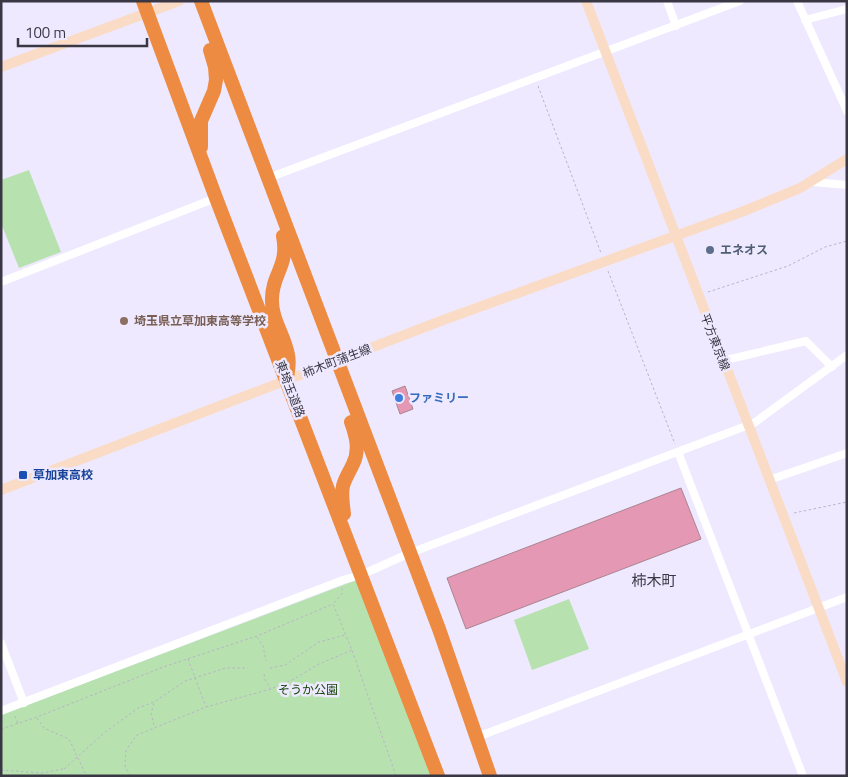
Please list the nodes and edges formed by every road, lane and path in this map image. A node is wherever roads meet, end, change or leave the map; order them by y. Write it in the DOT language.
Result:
graph roads {
  1 [pos="179,1"];
  2 [pos="200,1"];
  3 [pos="586,1"];
  4 [pos="666,1"];
  5 [pos="740,1"];
  6 [pos="797,1"];
  7 [pos="146,5"];
  8 [pos="847,9"];
  9 [pos="805,20"];
  10 [pos="676,26"];
  11 [pos="605,52"];
  12 [pos="1,67"];
  13 [pos="847,111"];
  14 [pos="847,159"];
  15 [pos="204,163"];
  16 [pos="268,178"];
  17 [pos="813,182"];
  18 [pos="847,185"];
  19 [pos="216,198"];
  20 [pos="278,208"];
  21 [pos="675,237"];
  22 [pos="847,241"];
  23 [pos="1,282"];
  24 [pos="705,293"];
  25 [pos="847,356"];
  26 [pos="338,361"];
  27 [pos="722,361"];
  28 [pos="832,367"];
  29 [pos="286,381"];
  30 [pos="747,425"];
  31 [pos="678,452"];
  32 [pos="847,453"];
  33 [pos="769,480"];
  34 [pos="1,490"];
  35 [pos="847,502"];
  36 [pos="791,514"];
  37 [pos="348,537"];
  38 [pos="410,553"];
  39 [pos="361,575"];
  40 [pos="343,580"];
  41 [pos="847,597"];
  42 [pos="333,604"];
  43 [pos="818,608"];
  44 [pos="346,634"];
  45 [pos="748,634"];
  46 [pos="257,636"];
  47 [pos="1,643"];
  48 [pos="352,650"];
  49 [pos="188,659"];
  50 [pos="266,661"];
  51 [pos="248,668"];
  52 [pos="270,668"];
  53 [pos="264,674"];
  54 [pos="194,677"];
  55 [pos="847,682"];
  56 [pos="271,689"];
  57 [pos="154,702"];
  58 [pos="24,703"];
  59 [pos="11,707"];
  60 [pos="206,707"];
  61 [pos="1,711"];
  62 [pos="37,717"];
  63 [pos="18,724"];
  64 [pos="155,726"];
  65 [pos="1,729"];
  66 [pos="477,737"];
  67 [pos="1,770"];
  68 [pos="87,776"];
  69 [pos="130,776"];
  70 [pos="396,776"];
  71 [pos="438,776"];
  72 [pos="490,776"];
  73 [pos="803,776"];
  1 -- 7 [label="main road"];
  2 -- 15 [label="highway"];
  2 -- 16 [label="highway"];
  3 -- 11 [label="main road, 平方東京線"];
  4 -- 10 [label="street"];
  5 -- 10 [label="street"];
  6 -- 9 [label="street"];
  7 -- 12 [label="main road"];
  7 -- 15 [label="highway, 東埼玉道路"];
  8 -- 9 [label="street"];
  9 -- 13 [label="street"];
  10 -- 11 [label="street"];
  11 -- 16 [label="street"];
  11 -- 21 [label="main road, 平方東京線"];
  14 -- 17 [label="main road, 柿木町蒲生線"];
  15 -- 19 [label="highway, 東埼玉道路"];
  16 -- 20 [label="highway"];
  17 -- 18 [label="street"];
  17 -- 21 [label="main road, 柿木町蒲生線"];
  19 -- 23 [label="street"];
  19 -- 29 [label="highway, 東埼玉道路"];
  20 -- 26 [label="highway"];
  20 -- 29 [label="highway"];
  21 -- 26 [label="main road, 柿木町蒲生線"];
  21 -- 27 [label="main road, 平方東京線"];
  22 -- 24 [label="path"];
  25 -- 28 [label="street"];
  26 -- 29 [label="main road, 柿木町蒲生線"];
  26 -- 37 [label="highway"];
  26 -- 38 [label="highway"];
  27 -- 28 [label="street"];
  27 -- 30 [label="main road, 平方東京線"];
  28 -- 30 [label="street"];
  29 -- 34 [label="main road, 柿木町蒲生線"];
  29 -- 37 [label="highway, 東埼玉道路"];
  30 -- 31 [label="street"];
  30 -- 33 [label="main road, 平方東京線"];
  31 -- 38 [label="street"];
  31 -- 45 [label="street"];
  32 -- 33 [label="street"];
  33 -- 43 [label="main road, 平方東京線"];
  35 -- 36 [label="path"];
  37 -- 39 [label="highway, 東埼玉道路"];
  38 -- 39 [label="street"];
  38 -- 66 [label="highway"];
  39 -- 40 [label="street"];
  39 -- 71 [label="highway, 東埼玉道路"];
  40 -- 42 [label="path"];
  40 -- 58 [label="street"];
  41 -- 43 [label="street"];
  42 -- 44 [label="path"];
  42 -- 46 [label="path"];
  43 -- 45 [label="street"];
  43 -- 55 [label="main road, 平方東京線"];
  44 -- 48 [label="path"];
  44 -- 52 [label="path"];
  45 -- 66 [label="street"];
  45 -- 73 [label="street"];
  46 -- 49 [label="path"];
  46 -- 50 [label="path"];
  47 -- 58 [label="street"];
  48 -- 56 [label="path"];
  48 -- 70 [label="path"];
  49 -- 54 [label="path"];
  49 -- 62 [label="path"];
  51 -- 54 [label="path"];
  53 -- 56 [label="path"];
  54 -- 57 [label="path"];
  54 -- 60 [label="path"];
  56 -- 60 [label="path"];
  57 -- 64 [label="path"];
  57 -- 67 [label="path"];
  58 -- 59 [label="street"];
  59 -- 61 [label="street"];
  59 -- 63 [label="path"];
  60 -- 64 [label="path"];
  62 -- 63 [label="path"];
  62 -- 68 [label="path"];
  63 -- 65 [label="path"];
  64 -- 69 [label="path"];
  66 -- 72 [label="highway"];
}
